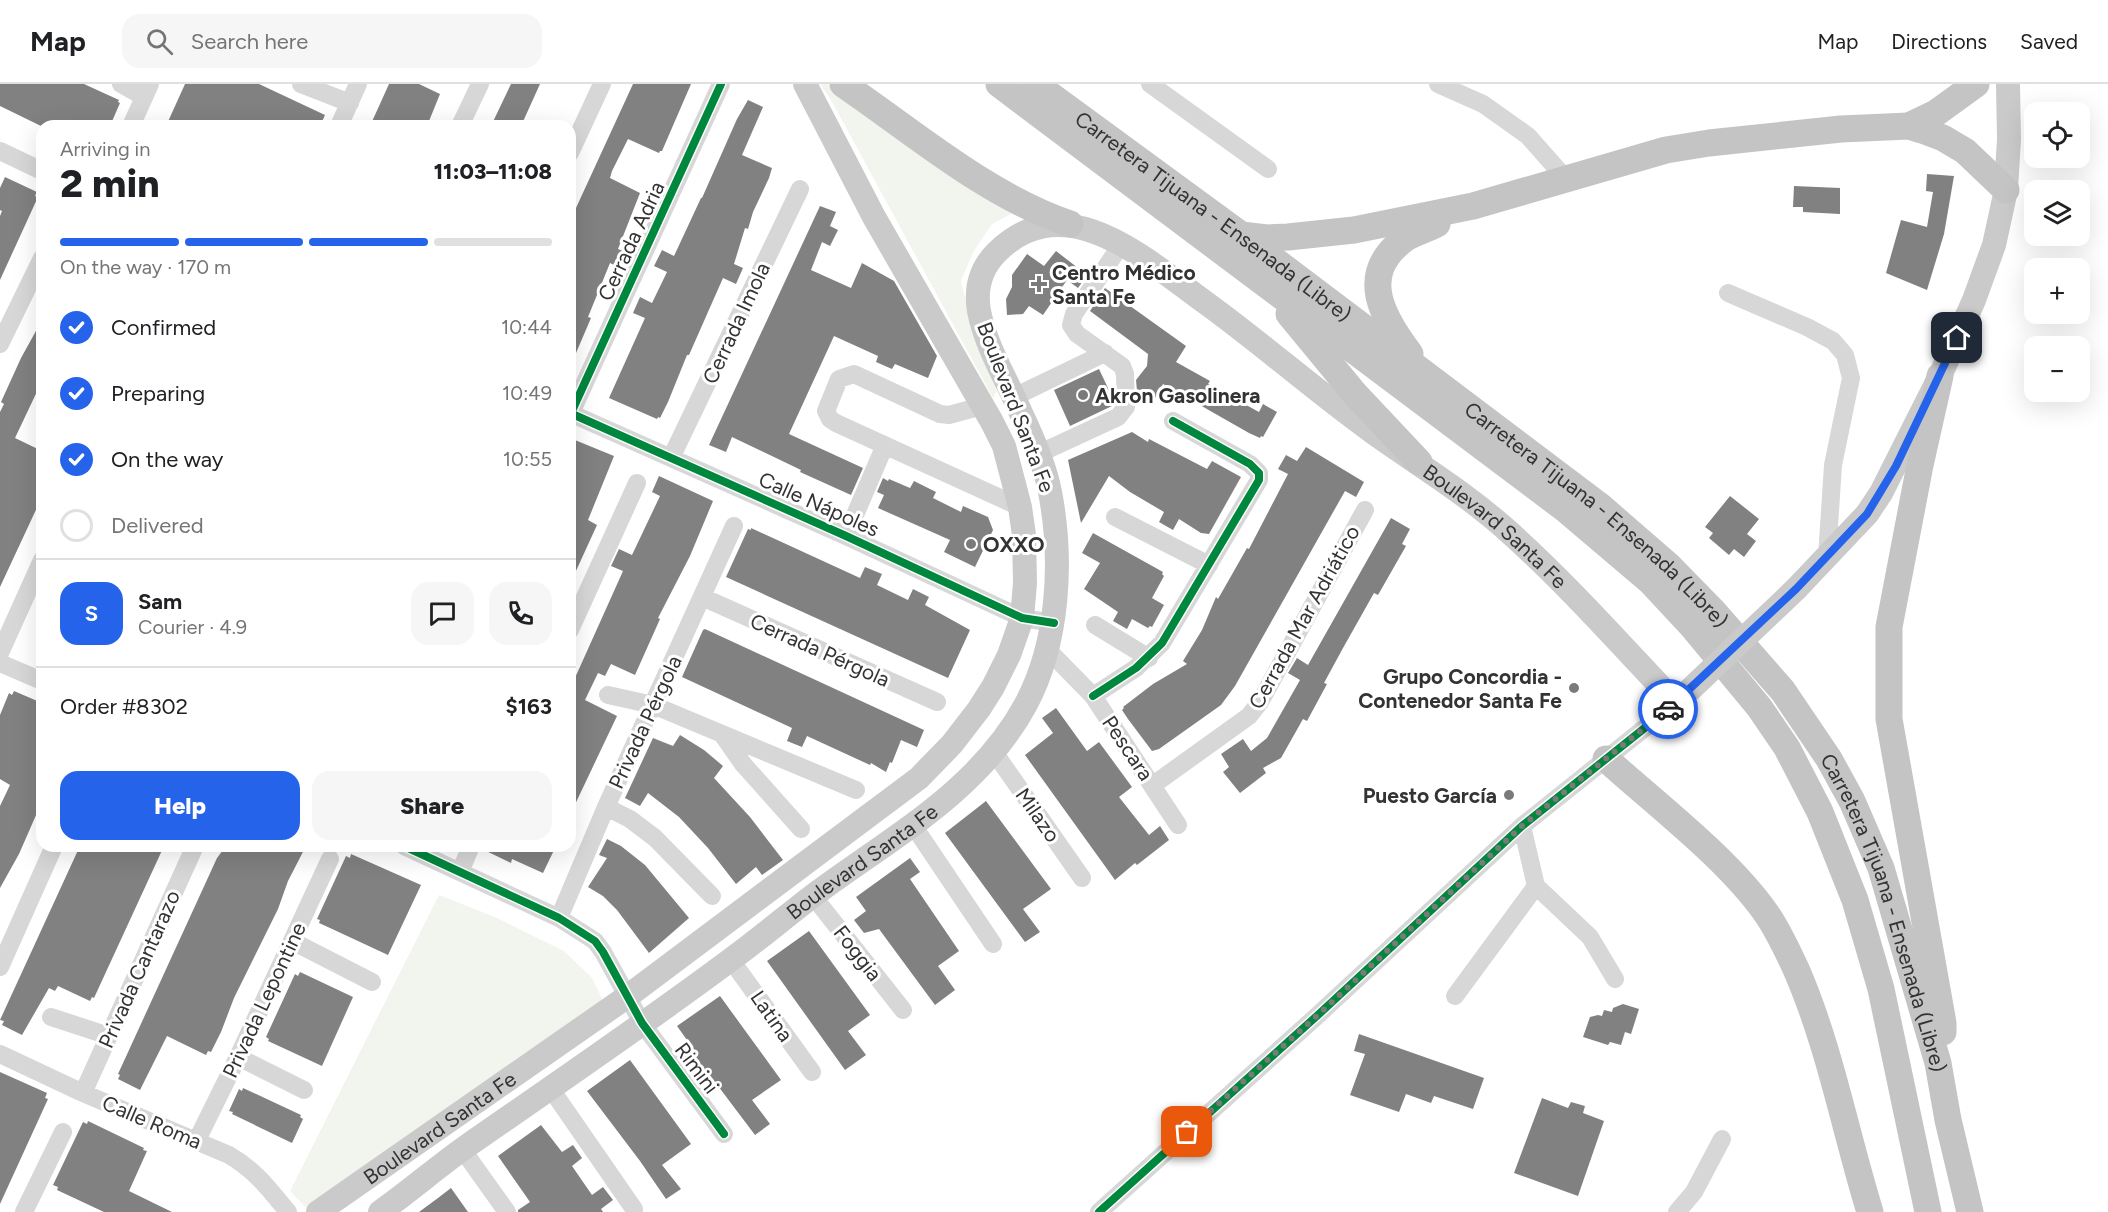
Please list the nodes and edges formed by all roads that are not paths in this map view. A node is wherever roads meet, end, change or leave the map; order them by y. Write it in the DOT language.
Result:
graph roads {
  1 [pos="121,84"];
  2 [pos="301,84"];
  3 [pos="358,84"];
  4 [pos="480,84"];
  5 [pos="602,84"];
  6 [pos="721,84"];
  7 [pos="805,84"];
  8 [pos="843,84"];
  9 [pos="999,84"];
  10 [pos="1035,84"];
  11 [pos="1150,84"];
  12 [pos="1438,84"];
  13 [pos="1976,84"];
  14 [pos="2008,84"];
  15 [pos="147,91"];
  16 [pos="350,103"];
  17 [pos="134,120"];
  18 [pos="342,120"];
  19 [pos="463,120"];
  20 [pos="1909,126"];
  21 [pos="576,140"];
  22 [pos="0,151"];
  23 [pos="36,168"];
  24 [pos="1268,169"];
  25 [pos="1566,179"];
  26 [pos="800,189"];
  27 [pos="2006,190"];
  28 [pos="1473,206"];
  29 [pos="1070,224"];
  30 [pos="1241,235"];
  31 [pos="1121,245"];
  32 [pos="36,270"];
  33 [pos="1262,280"];
  34 [pos="1728,292"];
  35 [pos="0,344"];
  36 [pos="1105,353"];
  37 [pos="1422,372"];
  38 [pos="1940,376"];
  39 [pos="576,402"];
  40 [pos="1018,406"];
  41 [pos="987,414"];
  42 [pos="576,415"];
  43 [pos="1173,421"];
  44 [pos="885,445"];
  45 [pos="1038,454"];
  46 [pos="672,458"];
  47 [pos="1419,462"];
  48 [pos="637,483"];
  49 [pos="1020,507"];
  50 [pos="1365,510"];
  51 [pos="1115,517"];
  52 [pos="734,526"];
  53 [pos="846,536"];
  54 [pos="1827,557"];
  55 [pos="1209,565"];
  56 [pos="36,573"];
  57 [pos="702,597"];
  58 [pos="576,617"];
  59 [pos="1022,618"];
  60 [pos="1054,623"];
  61 [pos="1095,625"];
  62 [pos="1047,650"];
  63 [pos="0,653"];
  64 [pos="1149,658"];
  65 [pos="0,663"];
  66 [pos="36,678"];
  67 [pos="608,695"];
  68 [pos="1093,696"];
  69 [pos="937,702"];
  70 [pos="1676,703"];
  71 [pos="653,705"];
  72 [pos="722,733"];
  73 [pos="994,752"];
  74 [pos="1606,759"];
  75 [pos="1153,785"];
  76 [pos="856,790"];
  77 [pos="606,807"];
  78 [pos="914,825"];
  79 [pos="1178,825"];
  80 [pos="1522,826"];
  81 [pos="801,829"];
  82 [pos="51,852"];
  83 [pos="192,852"];
  84 [pos="417,852"];
  85 [pos="468,852"];
  86 [pos="330,859"];
  87 [pos="460,872"];
  88 [pos="1082,878"];
  89 [pos="1536,886"];
  90 [pos="813,896"];
  91 [pos="712,897"];
  92 [pos="559,918"];
  93 [pos="292,941"];
  94 [pos="993,944"];
  95 [pos="731,960"];
  96 [pos="0,967"];
  97 [pos="1615,979"];
  98 [pos="372,982"];
  99 [pos="628,996"];
  100 [pos="1455,996"];
  101 [pos="903,1010"];
  102 [pos="51,1017"];
  103 [pos="642,1023"];
  104 [pos="108,1036"];
  105 [pos="0,1054"];
  106 [pos="238,1057"];
  107 [pos="1938,1063"];
  108 [pos="812,1072"];
  109 [pos="551,1089"];
  110 [pos="304,1090"];
  111 [pos="83,1093"];
  112 [pos="63,1132"];
  113 [pos="724,1134"];
  114 [pos="1722,1138"];
  115 [pos="197,1140"];
  116 [pos="462,1149"];
  117 [pos="634,1209"];
  118 [pos="29,1210"];
  119 [pos="288,1212"];
  120 [pos="318,1212"];
  121 [pos="380,1212"];
  122 [pos="507,1212"];
  123 [pos="1100,1212"];
  124 [pos="1677,1212"];
  125 [pos="1870,1212"];
  126 [pos="1928,1212"];
  127 [pos="1970,1212"];
  1 -- 15 [label="street"];
  2 -- 16 [label="street"];
  3 -- 16 [label="street"];
  4 -- 19 [label="street"];
  5 -- 21 [label="street"];
  6 -- 39 [label="street, Cerrada Adria"];
  7 -- 41 [label="main road, Boulevard Santa Fe"];
  8 -- 29 [label="highway"];
  9 -- 33 [label="highway, Carretera Tijuana - Ensenada (Libre)"];
  10 -- 30 [label="highway, Carretera Tijuana - Ensenada (Libre)"];
  11 -- 24 [label="street"];
  12 -- 25 [label="street"];
  13 -- 20 [label="highway"];
  14 -- 27 [label="main road"];
  15 -- 17 [label="street"];
  16 -- 18 [label="street"];
  20 -- 25 [label="highway"];
  20 -- 27 [label="highway"];
  22 -- 23 [label="street"];
  25 -- 28 [label="highway"];
  26 -- 46 [label="street, Cerrada Imola"];
  27 -- 38 [label="main road"];
  28 -- 30 [label="highway"];
  28 -- 37 [label="highway"];
  29 -- 31 [label="main road, Boulevard Santa Fe"];
  29 -- 40 [label="main road, Boulevard Santa Fe"];
  30 -- 37 [label="highway, Carretera Tijuana - Ensenada (Libre)"];
  31 -- 36 [label="street"];
  31 -- 47 [label="main road, Boulevard Santa Fe"];
  32 -- 35 [label="street"];
  33 -- 47 [label="highway"];
  33 -- 126 [label="highway, Carretera Tijuana - Ensenada (Libre)"];
  34 -- 54 [label="street"];
  36 -- 40 [label="street"];
  36 -- 45 [label="street"];
  37 -- 107 [label="highway, Carretera Tijuana - Ensenada (Libre)"];
  38 -- 54 [label="main road"];
  38 -- 107 [label="highway"];
  40 -- 41 [label="street"];
  40 -- 45 [label="main road, Boulevard Santa Fe"];
  41 -- 44 [label="street"];
  41 -- 49 [label="main road, Boulevard Santa Fe"];
  42 -- 46 [label="street, Calle Nápoles"];
  43 -- 55 [label="street"];
  44 -- 49 [label="street"];
  44 -- 53 [label="street"];
  45 -- 60 [label="main road, Boulevard Santa Fe"];
  46 -- 53 [label="street, Calle Nápoles"];
  47 -- 70 [label="main road, Boulevard Santa Fe"];
  48 -- 58 [label="street"];
  49 -- 59 [label="main road, Boulevard Santa Fe"];
  50 -- 75 [label="street, Cerrada Mar Adriático"];
  51 -- 55 [label="street"];
  52 -- 57 [label="street, Privada Pérgola"];
  53 -- 59 [label="street, Calle Nápoles"];
  54 -- 70 [label="main road, bridge"];
  55 -- 64 [label="street"];
  56 -- 63 [label="street"];
  57 -- 69 [label="street, Cerrada Pérgola"];
  57 -- 71 [label="street, Privada Pérgola"];
  59 -- 60 [label="street, Calle Nápoles"];
  59 -- 99 [label="main road, Boulevard Santa Fe"];
  60 -- 62 [label="main road, Boulevard Santa Fe"];
  61 -- 64 [label="street"];
  62 -- 68 [label="street, Pescara"];
  62 -- 73 [label="main road, Boulevard Santa Fe"];
  64 -- 68 [label="street"];
  65 -- 66 [label="street"];
  67 -- 71 [label="street"];
  68 -- 75 [label="street, Pescara"];
  70 -- 74 [label="street"];
  71 -- 72 [label="street"];
  71 -- 77 [label="street, Privada Pérgola"];
  72 -- 76 [label="street"];
  72 -- 81 [label="street"];
  73 -- 78 [label="main road, Boulevard Santa Fe"];
  73 -- 88 [label="street, Milazo"];
  74 -- 80 [label="street"];
  74 -- 125 [label="highway"];
  75 -- 79 [label="street, Pescara"];
  77 -- 91 [label="street"];
  77 -- 92 [label="street, Privada Pérgola"];
  78 -- 90 [label="main road, Boulevard Santa Fe"];
  78 -- 94 [label="street"];
  80 -- 89 [label="street"];
  80 -- 123 [label="street"];
  82 -- 96 [label="street"];
  83 -- 104 [label="street, Privada Cantarazo"];
  84 -- 87 [label="street, Rimini"];
  85 -- 87 [label="street"];
  86 -- 93 [label="street, Privada Lepontine"];
  87 -- 92 [label="street, Rimini"];
  89 -- 97 [label="street"];
  89 -- 100 [label="street"];
  90 -- 95 [label="main road, Boulevard Santa Fe"];
  90 -- 101 [label="street, Foggia"];
  92 -- 99 [label="street, Rimini"];
  93 -- 98 [label="street"];
  93 -- 106 [label="street, Privada Lepontine"];
  95 -- 103 [label="main road, Boulevard Santa Fe"];
  95 -- 108 [label="street, Latina"];
  99 -- 103 [label="street, Rimini"];
  99 -- 120 [label="main road, Boulevard Santa Fe"];
  102 -- 104 [label="street"];
  103 -- 109 [label="main road, Boulevard Santa Fe"];
  103 -- 113 [label="street, Rimini"];
  104 -- 111 [label="street, Privada Cantarazo"];
  105 -- 111 [label="street, Calle Roma"];
  106 -- 110 [label="street"];
  106 -- 115 [label="street, Privada Lepontine"];
  107 -- 127 [label="highway, Carretera Tijuana - Ensenada (Libre)"];
  109 -- 116 [label="main road, Boulevard Santa Fe"];
  109 -- 117 [label="street"];
  111 -- 115 [label="street, Calle Roma"];
  112 -- 118 [label="street"];
  114 -- 124 [label="street"];
  115 -- 119 [label="street, Calle Roma"];
  116 -- 121 [label="main road, Boulevard Santa Fe"];
  116 -- 122 [label="street"];
}
